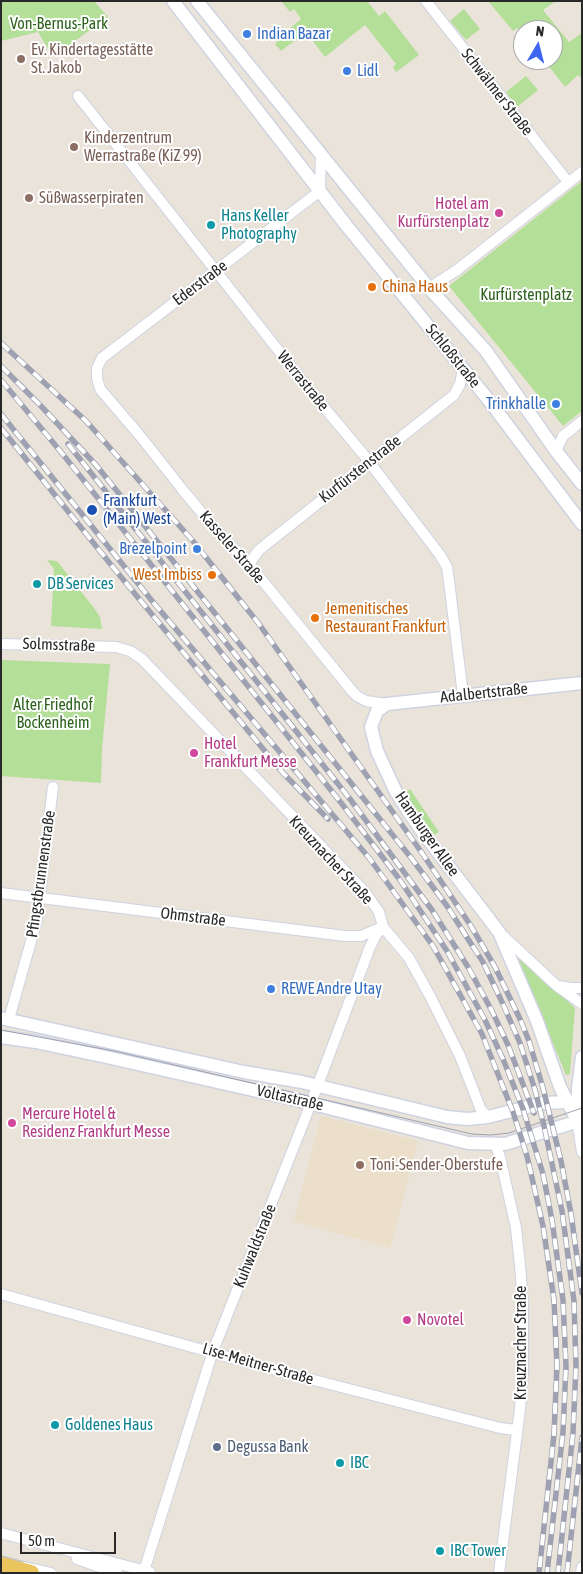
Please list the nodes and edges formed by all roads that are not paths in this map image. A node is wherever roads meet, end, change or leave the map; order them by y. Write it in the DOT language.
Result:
graph roads {
  1 [pos="173,1"];
  2 [pos="197,1"];
  3 [pos="426,1"];
  4 [pos="78,96"];
  5 [pos="321,154"];
  6 [pos="582,172"];
  7 [pos="568,182"];
  8 [pos="320,191"];
  9 [pos="216,270"];
  10 [pos="429,288"];
  11 [pos="410,302"];
  12 [pos="97,368"];
  13 [pos="464,368"];
  14 [pos="582,421"];
  15 [pos="556,451"];
  16 [pos="369,462"];
  17 [pos="582,484"];
  18 [pos="582,524"];
  19 [pos="249,564"];
  20 [pos="1,644"];
  21 [pos="116,648"];
  22 [pos="582,683"];
  23 [pos="463,695"];
  24 [pos="387,704"];
  25 [pos="53,787"];
  26 [pos="1,893"];
  27 [pos="40,898"];
  28 [pos="383,927"];
  29 [pos="499,932"];
  30 [pos="557,986"];
  31 [pos="582,988"];
  32 [pos="582,1004"];
  33 [pos="5,1018"];
  34 [pos="1,1036"];
  35 [pos="582,1058"];
  36 [pos="318,1086"];
  37 [pos="567,1102"];
  38 [pos="312,1103"];
  39 [pos="488,1118"];
  40 [pos="579,1120"];
  41 [pos="495,1144"];
  42 [pos="582,1152"];
  43 [pos="1,1294"];
  44 [pos="213,1351"];
  45 [pos="516,1430"];
  46 [pos="1,1533"];
  47 [pos="1,1563"];
  48 [pos="582,1566"];
  49 [pos="147,1572"];
  50 [pos="31,1573"];
  51 [pos="51,1573"];
  52 [pos="116,1573"];
  53 [pos="499,1573"];
  54 [pos="581,1573"];
  1 -- 8 [label="street, Schloßstraße"];
  2 -- 5 [label="street, Schloßstraße"];
  3 -- 7 [label="street, Schwälmer Straße"];
  4 -- 9 [label="street, Werrastraße"];
  5 -- 8 [label="street"];
  5 -- 10 [label="street, Schloßstraße"];
  6 -- 7 [label="street"];
  7 -- 10 [label="street"];
  8 -- 9 [label="street, Ederstraße"];
  8 -- 11 [label="street, Schloßstraße"];
  9 -- 12 [label="street, Ederstraße"];
  9 -- 16 [label="street, Werrastraße"];
  10 -- 11 [label="street"];
  10 -- 15 [label="street, Schloßstraße"];
  11 -- 13 [label="street, Schloßstraße"];
  12 -- 19 [label="street, Kasseler Straße"];
  13 -- 16 [label="street, Kurfürstenstraße"];
  13 -- 18 [label="street, Schloßstraße"];
  14 -- 15 [label="street"];
  15 -- 17 [label="street, Schloßstraße"];
  16 -- 19 [label="street, Kurfürstenstraße"];
  16 -- 23 [label="street, Werrastraße"];
  19 -- 24 [label="street, Kasseler Straße"];
  20 -- 21 [label="street, Solmsstraße"];
  21 -- 28 [label="street, Kreuznacher Straße"];
  22 -- 23 [label="street, Adalbertstraße"];
  23 -- 24 [label="street, Adalbertstraße"];
  24 -- 29 [label="street, Hamburger Allee"];
  25 -- 27 [label="street, Pfingstbrunnenstraße"];
  26 -- 27 [label="street, Ohmstraße"];
  27 -- 28 [label="street, Ohmstraße"];
  27 -- 33 [label="street, Pfingstbrunnenstraße"];
  28 -- 36 [label="street, Kuhwaldstraße"];
  28 -- 39 [label="street, Kreuznacher Straße"];
  29 -- 30 [label="street, Hamburger Allee"];
  29 -- 37 [label="street, Hamburger Allee"];
  30 -- 31 [label="street"];
  30 -- 32 [label="street, Hamburger Allee"];
  33 -- 36 [label="street, Voltastraße"];
  34 -- 38 [label="street, Voltastraße"];
  35 -- 40 [label="street"];
  36 -- 38 [label="street, Kuhwaldstraße"];
  36 -- 39 [label="street, Voltastraße"];
  37 -- 39 [label="street, Voltastraße"];
  37 -- 40 [label="street, Hamburger Allee"];
  38 -- 41 [label="street, Voltastraße"];
  38 -- 44 [label="street, Kuhwaldstraße"];
  40 -- 41 [label="street, Voltastraße"];
  40 -- 42 [label="street"];
  41 -- 45 [label="street, Kreuznacher Straße"];
  43 -- 44 [label="street, Lise-Meitner-Straße"];
  44 -- 45 [label="street, Lise-Meitner-Straße"];
  44 -- 49 [label="street, Kuhwaldstraße"];
  45 -- 53 [label="street, Kreuznacher Straße"];
  46 -- 49 [label="street"];
  46 -- 52 [label="street"];
  47 -- 50 [label="main road"];
  47 -- 51 [label="street"];
  48 -- 54 [label="street"];
}
